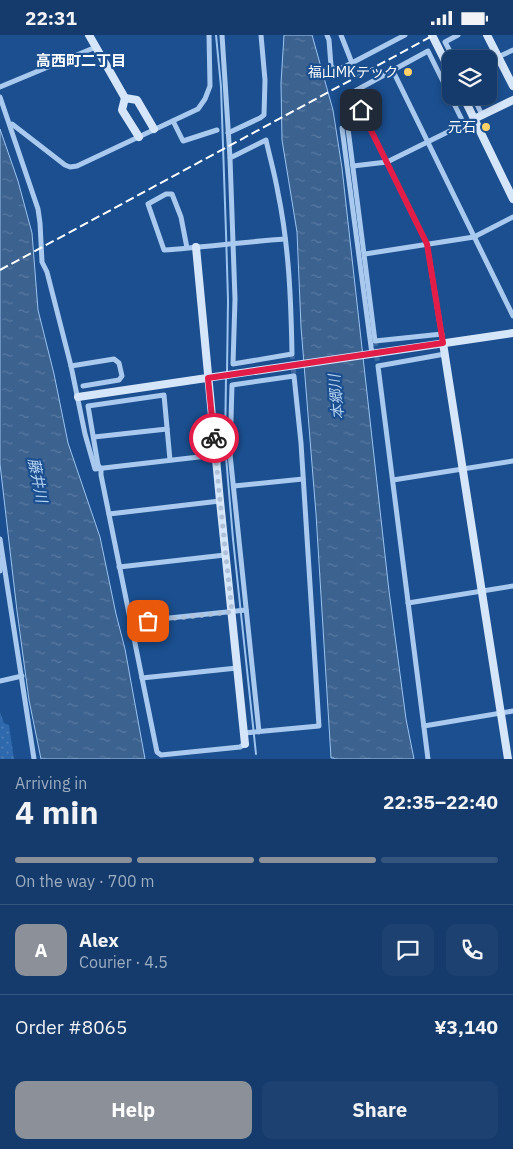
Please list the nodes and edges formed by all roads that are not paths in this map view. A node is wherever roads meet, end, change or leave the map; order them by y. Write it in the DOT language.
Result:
graph roads {
  1 [pos="89,35"];
  2 [pos="209,35"];
  3 [pos="222,35"];
  4 [pos="261,35"];
  5 [pos="327,35"];
  6 [pos="341,35"];
  7 [pos="405,35"];
  8 [pos="432,35"];
  9 [pos="458,35"];
  10 [pos="487,35"];
  11 [pos="96,47"];
  12 [pos="449,50"];
  13 [pos="513,50"];
  14 [pos="442,55"];
  15 [pos="498,57"];
  16 [pos="352,63"];
  17 [pos="393,71"];
  18 [pos="513,86"];
  19 [pos="0,87"];
  20 [pos="352,93"];
  21 [pos="0,97"];
  22 [pos="125,98"];
  23 [pos="513,100"];
  24 [pos="467,105"];
  25 [pos="477,105"];
  26 [pos="482,115"];
  27 [pos="474,119"];
  28 [pos="173,121"];
  29 [pos="464,124"];
  30 [pos="10,125"];
  31 [pos="342,128"];
  32 [pos="154,129"];
  33 [pos="217,130"];
  34 [pos="228,133"];
  35 [pos="139,137"];
  36 [pos="427,142"];
  37 [pos="230,158"];
  38 [pos="387,162"];
  39 [pos="353,166"];
  40 [pos="513,199"];
  41 [pos="513,217"];
  42 [pos="474,237"];
  43 [pos="285,239"];
  44 [pos="233,243"];
  45 [pos="427,244"];
  46 [pos="196,247"];
  47 [pos="187,248"];
  48 [pos="364,254"];
  49 [pos="513,316"];
  50 [pos="513,333"];
  51 [pos="442,334"];
  52 [pos="443,343"];
  53 [pos="371,354"];
  54 [pos="445,354"];
  55 [pos="71,366"];
  56 [pos="208,378"];
  57 [pos="83,386"];
  58 [pos="78,397"];
  59 [pos="167,429"];
  60 [pos="94,437"];
  61 [pos="230,454"];
  62 [pos="218,455"];
  63 [pos="170,460"];
  64 [pos="513,461"];
  65 [pos="101,469"];
  66 [pos="462,469"];
  67 [pos="303,479"];
  68 [pos="393,480"];
  69 [pos="234,486"];
  70 [pos="220,501"];
  71 [pos="109,514"];
  72 [pos="0,539"];
  73 [pos="2,551"];
  74 [pos="225,555"];
  75 [pos="120,567"];
  76 [pos="0,571"];
  77 [pos="513,586"];
  78 [pos="482,591"];
  79 [pos="408,603"];
  80 [pos="246,610"];
  81 [pos="234,612"];
  82 [pos="131,622"];
  83 [pos="237,667"];
  84 [pos="22,676"];
  85 [pos="142,678"];
  86 [pos="0,681"];
  87 [pos="513,711"];
  88 [pos="501,712"];
  89 [pos="424,726"];
  90 [pos="259,732"];
  91 [pos="244,733"];
  92 [pos="245,744"];
  93 [pos="34,759"];
  94 [pos="428,759"];
  95 [pos="508,759"];
  1 -- 11 [label="street"];
  2 -- 28 [label="street"];
  3 -- 34 [label="street"];
  4 -- 34 [label="street"];
  5 -- 16 [label="street"];
  6 -- 16 [label="street"];
  7 -- 16 [label="street"];
  8 -- 14 [label="street"];
  9 -- 12 [label="street"];
  10 -- 15 [label="street"];
  11 -- 19 [label="street"];
  11 -- 22 [label="street"];
  13 -- 15 [label="street"];
  15 -- 18 [label="street"];
  17 -- 20 [label="street"];
  17 -- 29 [label="street"];
  17 -- 36 [label="street"];
  20 -- 38 [label="street"];
  20 -- 39 [label="street"];
  21 -- 30 [label="street"];
  22 -- 32 [label="street"];
  22 -- 35 [label="street"];
  23 -- 26 [label="street"];
  24 -- 27 [label="street"];
  25 -- 26 [label="street"];
  26 -- 27 [label="street"];
  27 -- 29 [label="street"];
  27 -- 40 [label="street"];
  28 -- 32 [label="street"];
  28 -- 33 [label="street"];
  29 -- 36 [label="street"];
  30 -- 35 [label="street"];
  30 -- 55 [label="street"];
  31 -- 53 [label="street"];
  32 -- 35 [label="street"];
  34 -- 37 [label="street"];
  36 -- 38 [label="street"];
  36 -- 42 [label="street"];
  37 -- 43 [label="street"];
  37 -- 44 [label="street"];
  38 -- 39 [label="street"];
  38 -- 45 [label="street"];
  39 -- 48 [label="street"];
  41 -- 42 [label="street"];
  42 -- 45 [label="street"];
  42 -- 49 [label="street"];
  43 -- 44 [label="street"];
  43 -- 44 [label="street"];
  44 -- 46 [label="street"];
  45 -- 48 [label="street"];
  45 -- 51 [label="street"];
  46 -- 47 [label="street"];
  46 -- 56 [label="street"];
  47 -- 47 [label="street"];
  48 -- 51 [label="street"];
  50 -- 52 [label="street"];
  51 -- 52 [label="street"];
  52 -- 53 [label="street"];
  52 -- 54 [label="street"];
  53 -- 56 [label="street"];
  54 -- 66 [label="street"];
  54 -- 68 [label="street"];
  55 -- 57 [label="street"];
  55 -- 58 [label="street"];
  56 -- 58 [label="street"];
  56 -- 62 [label="street"];
  58 -- 65 [label="street"];
  59 -- 60 [label="street"];
  59 -- 60 [label="street"];
  59 -- 63 [label="street"];
  60 -- 65 [label="street"];
  61 -- 62 [label="street"];
  61 -- 67 [label="street"];
  61 -- 69 [label="street"];
  62 -- 63 [label="street"];
  62 -- 70 [label="street"];
  63 -- 65 [label="street"];
  64 -- 66 [label="street"];
  65 -- 71 [label="street"];
  66 -- 68 [label="street"];
  66 -- 78 [label="street"];
  67 -- 69 [label="street"];
  67 -- 90 [label="street"];
  68 -- 79 [label="street"];
  69 -- 80 [label="street"];
  70 -- 71 [label="street"];
  70 -- 74 [label="street"];
  71 -- 75 [label="street"];
  72 -- 73 [label="street"];
  73 -- 76 [label="street"];
  73 -- 84 [label="street"];
  74 -- 75 [label="street"];
  74 -- 81 [label="street"];
  75 -- 82 [label="street"];
  77 -- 78 [label="street"];
  78 -- 79 [label="street"];
  78 -- 88 [label="street"];
  79 -- 89 [label="street"];
  80 -- 81 [label="street"];
  80 -- 90 [label="street"];
  81 -- 82 [label="street"];
  81 -- 83 [label="street"];
  82 -- 85 [label="street"];
  83 -- 85 [label="street"];
  83 -- 91 [label="street"];
  84 -- 86 [label="street"];
  84 -- 93 [label="street"];
  85 -- 92 [label="street"];
  87 -- 88 [label="street"];
  88 -- 89 [label="street"];
  88 -- 95 [label="street"];
  89 -- 94 [label="street"];
  90 -- 91 [label="street"];
  91 -- 92 [label="street"];
}
